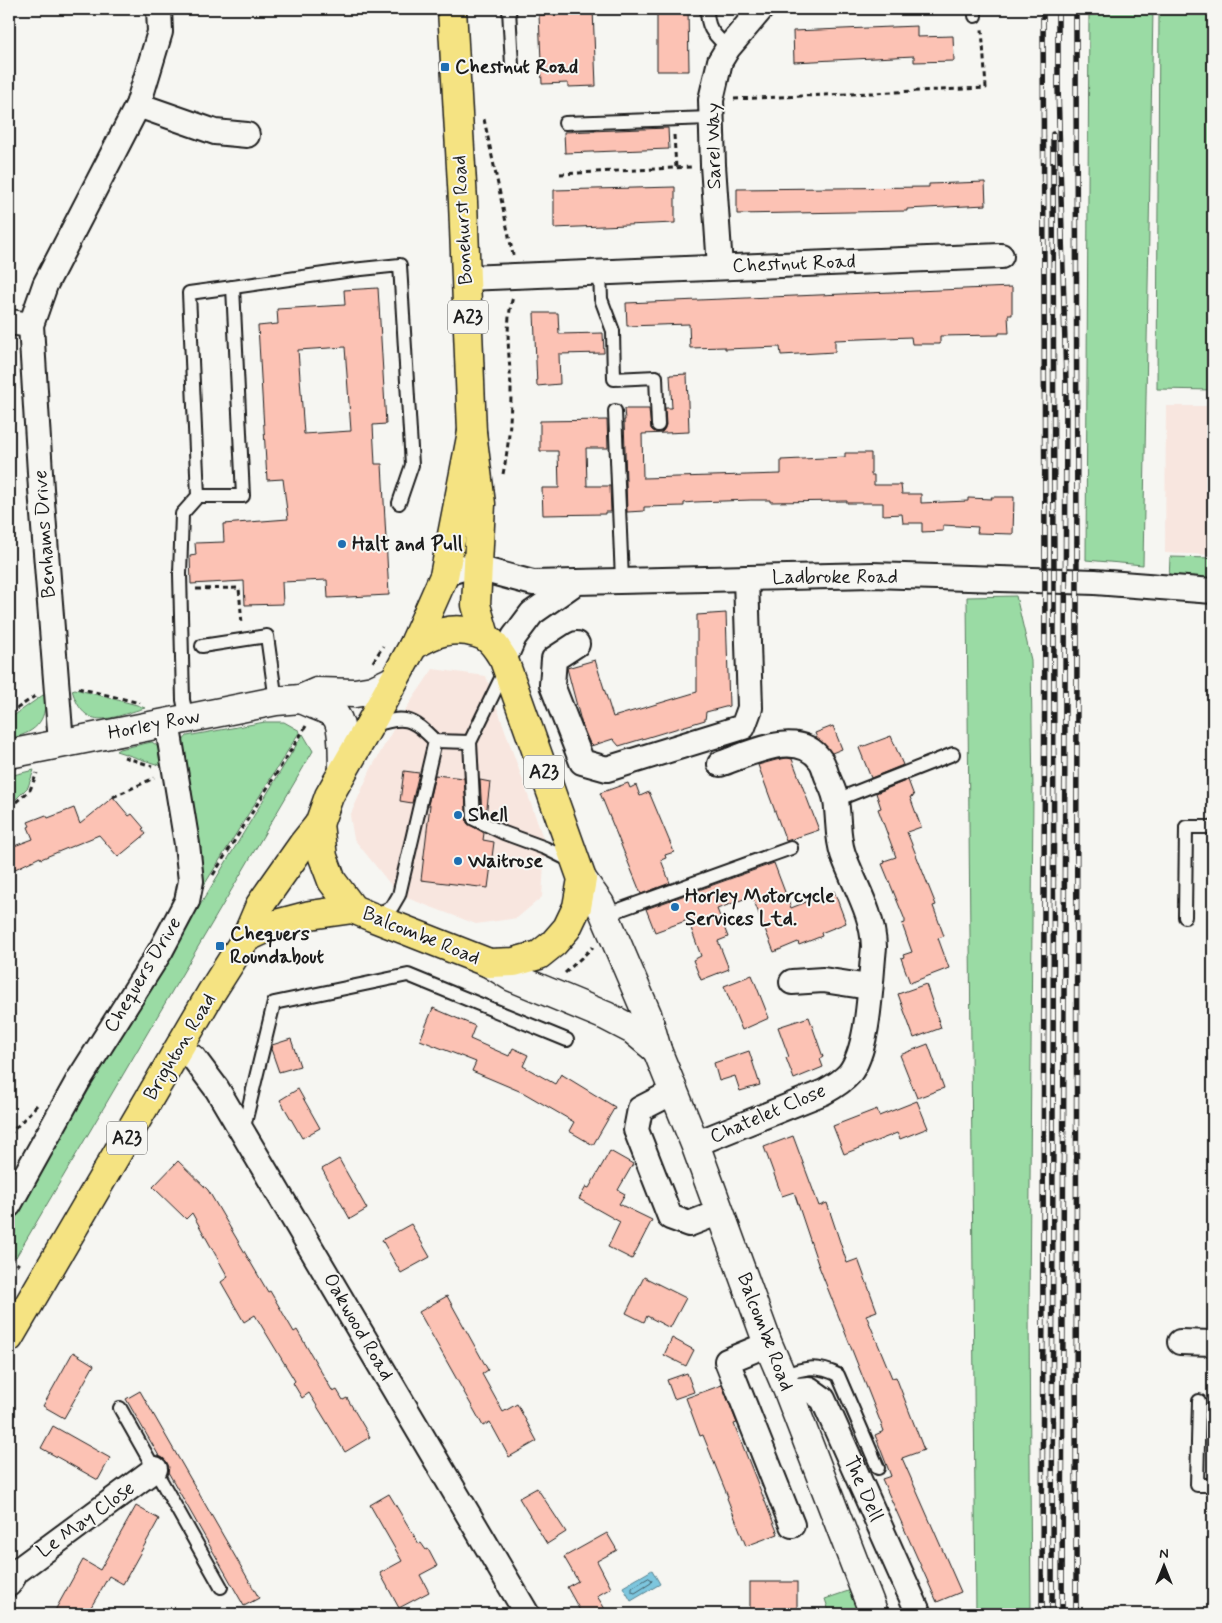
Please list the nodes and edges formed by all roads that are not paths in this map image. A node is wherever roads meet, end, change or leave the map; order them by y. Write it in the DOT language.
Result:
graph roads {
  1 [pos="159,9"];
  2 [pos="453,9"];
  3 [pos="509,9"];
  4 [pos="707,9"];
  5 [pos="761,9"];
  6 [pos="728,48"];
  7 [pos="512,66"];
  8 [pos="138,105"];
  9 [pos="711,109"];
  10 [pos="566,123"];
  11 [pos="247,135"];
  12 [pos="1001,256"];
  13 [pos="720,267"];
  14 [pos="600,273"];
  15 [pos="466,278"];
  16 [pos="233,287"];
  17 [pos="20,324"];
  18 [pos="615,410"];
  19 [pos="658,425"];
  20 [pos="472,432"];
  21 [pos="198,496"];
  22 [pos="399,503"];
  23 [pos="477,568"];
  24 [pos="444,576"];
  25 [pos="746,578"];
  26 [pos="622,580"];
  27 [pos="574,583"];
  28 [pos="1213,591"];
  29 [pos="485,636"];
  30 [pos="577,644"];
  31 [pos="202,646"];
  32 [pos="413,646"];
  33 [pos="505,663"];
  34 [pos="394,680"];
  35 [pos="295,708"];
  36 [pos="171,721"];
  37 [pos="369,726"];
  38 [pos="436,741"];
  39 [pos="470,742"];
  40 [pos="61,743"];
  41 [pos="9,754"];
  42 [pos="953,754"];
  43 [pos="720,764"];
  44 [pos="343,769"];
  45 [pos="836,800"];
  46 [pos="319,824"];
  47 [pos="1213,827"];
  48 [pos="791,848"];
  49 [pos="579,871"];
  50 [pos="362,913"];
  51 [pos="605,915"];
  52 [pos="1185,917"];
  53 [pos="246,938"];
  54 [pos="488,963"];
  55 [pos="792,982"];
  56 [pos="635,984"];
  57 [pos="869,987"];
  58 [pos="606,1016"];
  59 [pos="567,1040"];
  60 [pos="178,1049"];
  61 [pos="656,1050"];
  62 [pos="673,1092"];
  63 [pos="243,1131"];
  64 [pos="696,1144"];
  65 [pos="9,1205"];
  66 [pos="720,1212"];
  67 [pos="9,1338"];
  68 [pos="1180,1342"];
  69 [pos="1213,1342"];
  70 [pos="768,1344"];
  71 [pos="785,1383"];
  72 [pos="1199,1401"];
  73 [pos="120,1408"];
  74 [pos="878,1468"];
  75 [pos="155,1469"];
  76 [pos="1213,1486"];
  77 [pos="792,1525"];
  78 [pos="11,1574"];
  79 [pos="221,1587"];
  80 [pos="527,1614"];
  81 [pos="874,1614"];
  82 [pos="919,1614"];
  1 -- 8 [label="street, Benhams Drive"];
  2 -- 15 [label="main road, Bonehurst Road / A23"];
  3 -- 7 [label="lane"];
  4 -- 6 [label="lane"];
  5 -- 6 [label="street, Sarel Way"];
  6 -- 9 [label="street, Sarel Way"];
  8 -- 11 [label="street"];
  8 -- 17 [label="street, Benhams Drive"];
  9 -- 10 [label="lane"];
  9 -- 13 [label="street, Sarel Way"];
  12 -- 13 [label="street, Chestnut Road"];
  13 -- 14 [label="street, Chestnut Road"];
  14 -- 15 [label="street, Chestnut Road"];
  14 -- 19 [label="lane"];
  15 -- 20 [label="main road, Bonehurst Road / A23"];
  16 -- 21 [label="lane"];
  16 -- 21 [label="lane"];
  16 -- 22 [label="lane"];
  17 -- 40 [label="street, Benhams Drive"];
  18 -- 26 [label="lane"];
  20 -- 23 [label="main road, Bonehurst Road / A23"];
  20 -- 24 [label="main road, Bonehurst Road / A23"];
  21 -- 36 [label="lane"];
  23 -- 24 [label="street, Ladbroke Road"];
  23 -- 27 [label="street, Ladbroke Road"];
  23 -- 29 [label="main road, Bonehurst Road / A23"];
  24 -- 32 [label="main road, Bonehurst Road / A23"];
  25 -- 26 [label="street, Ladbroke Road"];
  25 -- 28 [label="street, Ladbroke Road"];
  25 -- 30 [label="street"];
  26 -- 27 [label="street, Ladbroke Road"];
  27 -- 33 [label="street"];
  29 -- 32 [label="main road"];
  29 -- 33 [label="main road, Balcombe Road / A23"];
  31 -- 35 [label="lane"];
  32 -- 34 [label="main road, Brighton Road / A23"];
  33 -- 39 [label="lane"];
  33 -- 49 [label="main road, Balcombe Road / A23"];
  34 -- 35 [label="main road, Horley Row"];
  34 -- 37 [label="main road, Brighton Road / A23"];
  35 -- 36 [label="main road, Horley Row"];
  35 -- 44 [label="main road"];
  36 -- 40 [label="main road, Horley Row"];
  36 -- 65 [label="street, Chequers Drive"];
  37 -- 38 [label="lane"];
  37 -- 44 [label="main road, Brighton Road / A23"];
  38 -- 39 [label="lane"];
  38 -- 50 [label="lane"];
  39 -- 49 [label="lane"];
  40 -- 41 [label="main road, Horley Row"];
  42 -- 45 [label="lane"];
  43 -- 45 [label="street, Chatelet Close"];
  44 -- 46 [label="main road, Brighton Road / A23"];
  45 -- 57 [label="street, Chatelet Close"];
  46 -- 50 [label="main road, A23"];
  46 -- 53 [label="main road, Brighton Road / A23"];
  47 -- 52 [label="lane"];
  48 -- 51 [label="lane"];
  49 -- 51 [label="main road, Balcombe Road"];
  49 -- 54 [label="main road, Balcombe Road / A23"];
  50 -- 53 [label="main road, A23"];
  50 -- 54 [label="main road, Balcombe Road / A23"];
  51 -- 56 [label="main road, Balcombe Road"];
  53 -- 60 [label="main road, Brighton Road / A23"];
  54 -- 58 [label="main road, Balcombe Road"];
  55 -- 57 [label="street"];
  56 -- 58 [label="main road"];
  56 -- 61 [label="main road, Balcombe Road"];
  57 -- 64 [label="street, Chatelet Close"];
  58 -- 61 [label="main road, Balcombe Road"];
  59 -- 63 [label="lane"];
  60 -- 63 [label="street, Oakwood Road"];
  60 -- 67 [label="main road, Brighton Road / A23"];
  61 -- 62 [label="main road, Balcombe Road"];
  62 -- 64 [label="main road, Balcombe Road"];
  62 -- 66 [label="street"];
  63 -- 80 [label="street, Oakwood Road"];
  64 -- 66 [label="main road, Balcombe Road"];
  66 -- 70 [label="main road, Balcombe Road"];
  68 -- 69 [label="street"];
  70 -- 71 [label="main road, Balcombe Road"];
  70 -- 77 [label="street"];
  71 -- 74 [label="lane"];
  71 -- 81 [label="main road, Balcombe Road"];
  71 -- 82 [label="street, The Dell"];
  72 -- 76 [label="lane"];
  73 -- 75 [label="lane"];
  75 -- 78 [label="street, Le May Close"];
  75 -- 79 [label="lane"];
}
